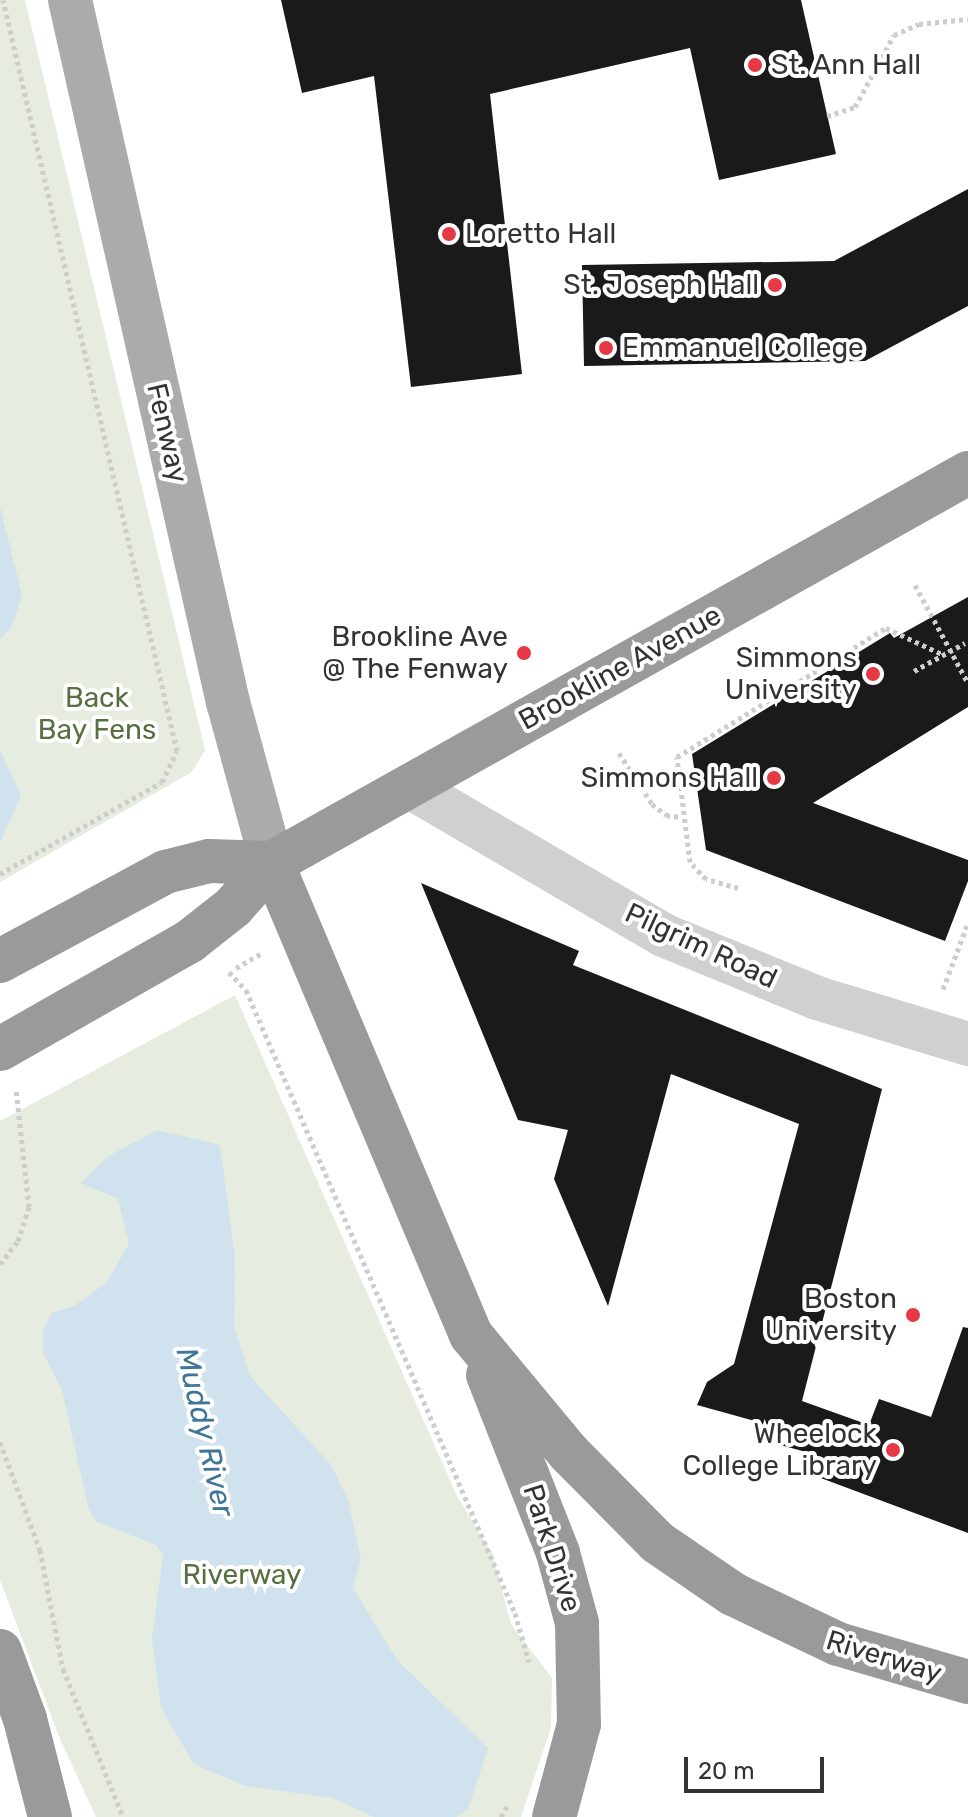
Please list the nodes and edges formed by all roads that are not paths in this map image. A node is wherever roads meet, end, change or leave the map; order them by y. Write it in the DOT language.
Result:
graph roads {
  1 [pos="70,0"];
  2 [pos="968,473"];
  3 [pos="410,787"];
  4 [pos="272,863"];
  5 [pos="0,961"];
  6 [pos="968,1044"];
  7 [pos="8,1067"];
  8 [pos="471,1335"];
  9 [pos="0,1651"];
  10 [pos="968,1682"];
  11 [pos="50,1817"];
  12 [pos="554,1817"];
  1 -- 4 [label="main road, Fenway"];
  2 -- 3 [label="highway, Brookline Avenue"];
  3 -- 4 [label="highway, Brookline Avenue"];
  3 -- 6 [label="street, Pilgrim Road"];
  4 -- 5 [label="highway"];
  4 -- 7 [label="highway, Brookline Avenue"];
  4 -- 8 [label="highway, Riverway"];
  8 -- 10 [label="highway, Riverway"];
  8 -- 12 [label="highway, Park Drive"];
  9 -- 11 [label="highway"];
}
